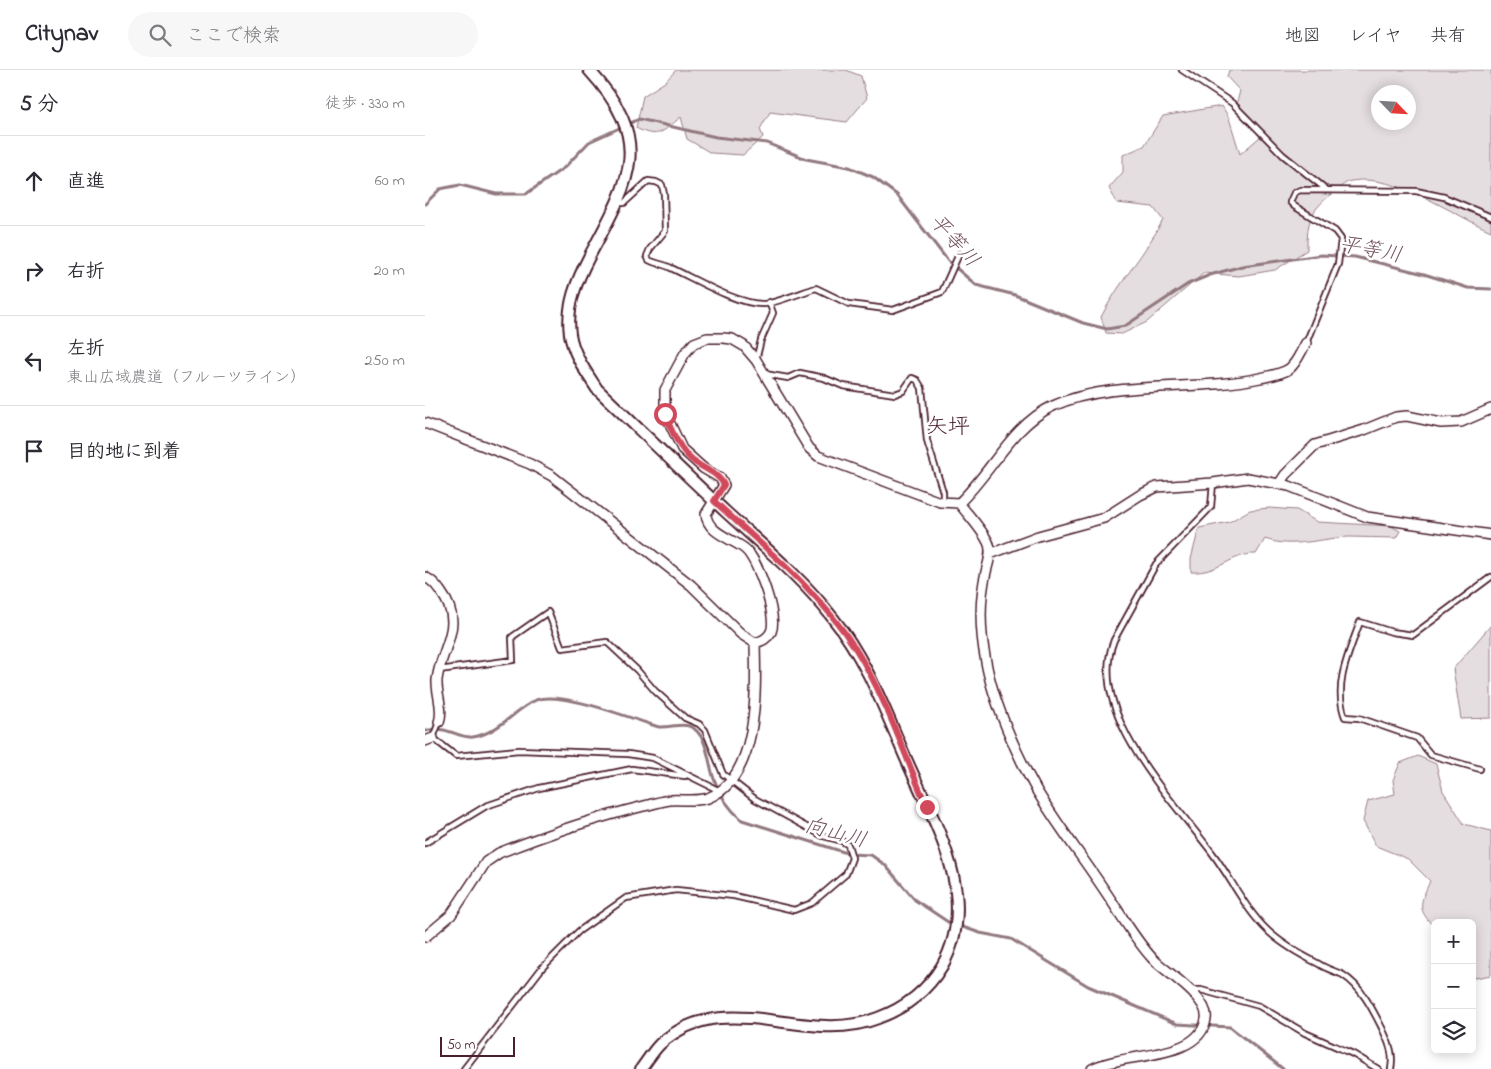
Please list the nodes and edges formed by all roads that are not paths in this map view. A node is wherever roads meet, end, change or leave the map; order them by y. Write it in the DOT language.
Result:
graph roads {
  1 [pos="589,70"];
  2 [pos="1182,70"];
  3 [pos="1327,190"];
  4 [pos="616,204"];
  5 [pos="1491,217"];
  6 [pos="958,257"];
  7 [pos="769,302"];
  8 [pos="1306,344"];
  9 [pos="756,360"];
  10 [pos="764,374"];
  11 [pos="1491,409"];
  12 [pos="425,423"];
  13 [pos="1213,483"];
  14 [pos="1279,484"];
  15 [pos="714,501"];
  16 [pos="943,502"];
  17 [pos="959,503"];
  18 [pos="1491,535"];
  19 [pos="990,554"];
  20 [pos="425,577"];
  21 [pos="1491,577"];
  22 [pos="755,643"];
  23 [pos="439,671"];
  24 [pos="439,722"];
  25 [pos="431,738"];
  26 [pos="1480,769"];
  27 [pos="691,777"];
  28 [pos="731,780"];
  29 [pos="719,791"];
  30 [pos="425,843"];
  31 [pos="425,937"];
  32 [pos="1189,990"];
  33 [pos="464,1069"];
  34 [pos="641,1069"];
  35 [pos="1093,1069"];
  36 [pos="1378,1069"];
  37 [pos="1391,1069"];
  1 -- 4 [label="street"];
  2 -- 3 [label="lane"];
  3 -- 5 [label="lane"];
  3 -- 8 [label="lane"];
  4 -- 7 [label="lane"];
  4 -- 15 [label="street"];
  6 -- 7 [label="lane"];
  7 -- 9 [label="lane"];
  8 -- 17 [label="street"];
  9 -- 10 [label="street"];
  9 -- 15 [label="street"];
  10 -- 16 [label="street"];
  10 -- 16 [label="lane"];
  11 -- 14 [label="street"];
  12 -- 22 [label="street"];
  13 -- 14 [label="street"];
  13 -- 19 [label="street"];
  13 -- 37 [label="lane"];
  14 -- 18 [label="street"];
  15 -- 22 [label="street"];
  15 -- 34 [label="street"];
  16 -- 17 [label="street"];
  17 -- 19 [label="street"];
  19 -- 32 [label="street"];
  20 -- 23 [label="street"];
  21 -- 26 [label="lane"];
  22 -- 28 [label="street"];
  23 -- 24 [label="street"];
  23 -- 28 [label="lane"];
  24 -- 25 [label="lane"];
  25 -- 27 [label="lane"];
  27 -- 29 [label="lane"];
  27 -- 30 [label="lane"];
  28 -- 29 [label="street"];
  28 -- 33 [label="lane"];
  29 -- 31 [label="street"];
  32 -- 35 [label="street"];
  32 -- 36 [label="lane"];
}
